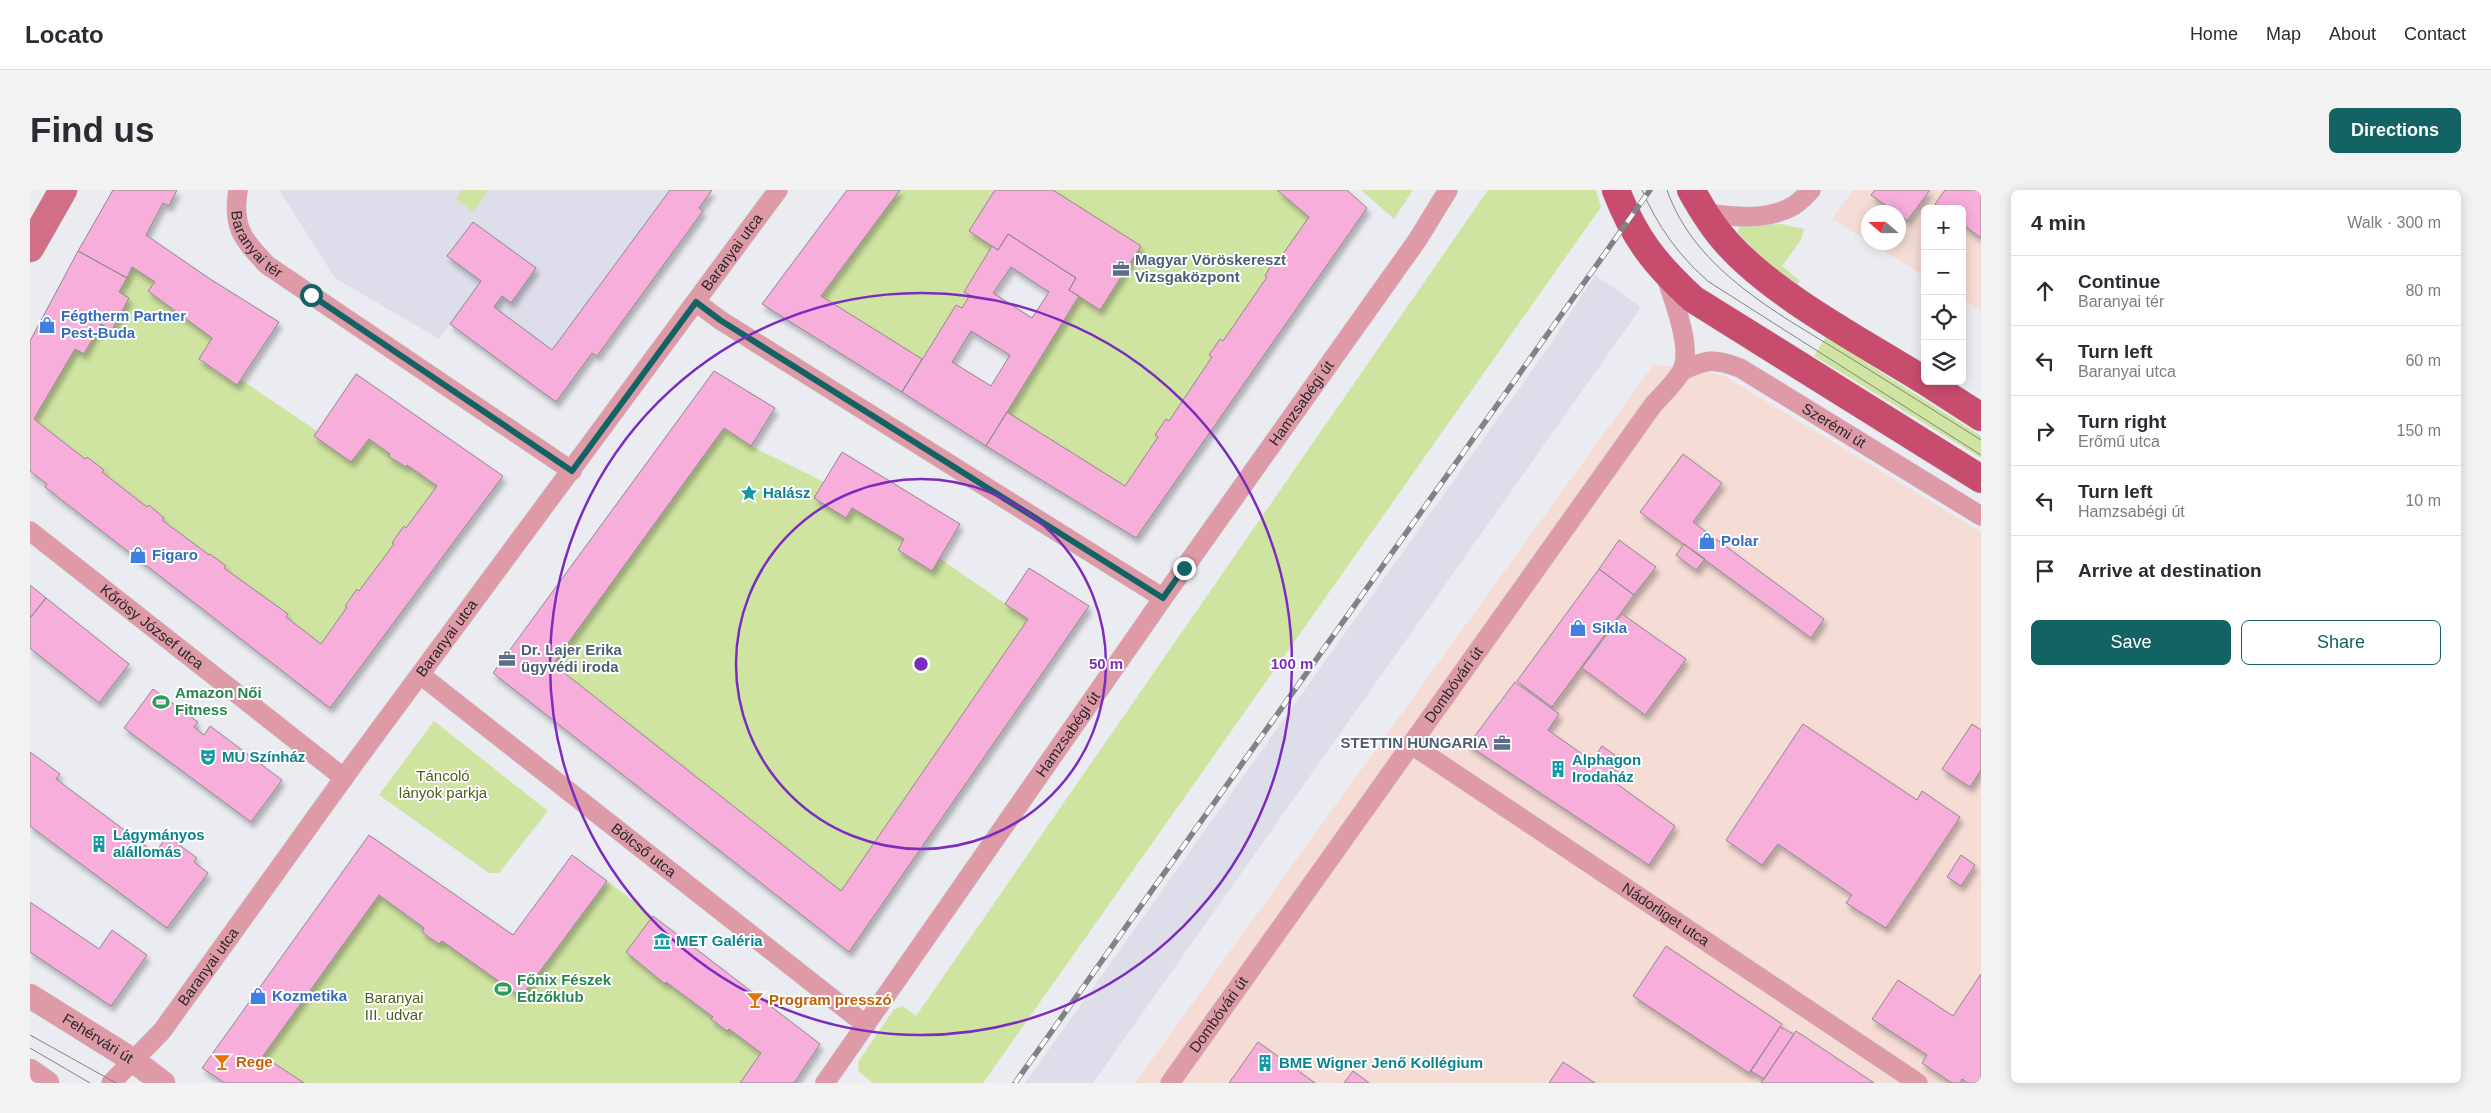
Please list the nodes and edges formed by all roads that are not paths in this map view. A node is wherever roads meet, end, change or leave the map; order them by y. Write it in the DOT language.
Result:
graph roads {
  1 [pos="63,190"];
  2 [pos="238,190"];
  3 [pos="778,190"];
  4 [pos="1448,190"];
  5 [pos="1616,190"];
  6 [pos="1691,190"];
  7 [pos="1811,190"];
  8 [pos="1705,213"];
  9 [pos="30,248"];
  10 [pos="1664,273"];
  11 [pos="696,302"];
  12 [pos="1682,371"];
  13 [pos="1921,379"];
  14 [pos="1931,385"];
  15 [pos="1981,417"];
  16 [pos="572,471"];
  17 [pos="1981,479"];
  18 [pos="1981,516"];
  19 [pos="30,531"];
  20 [pos="1163,598"];
  21 [pos="422,676"];
  22 [pos="1412,746"];
  23 [pos="344,778"];
  24 [pos="30,996"];
  25 [pos="866,1025"];
  26 [pos="134,1062"];
  27 [pos="30,1071"];
  28 [pos="48,1083"];
  29 [pos="111,1083"];
  30 [pos="163,1083"];
  31 [pos="825,1083"];
  32 [pos="1170,1083"];
  33 [pos="1918,1083"];
  1 -- 9 [label="main road"];
  2 -- 16 [label="street, Baranyai tér"];
  3 -- 11 [label="street, Baranyai utca"];
  4 -- 20 [label="street, Hamzsabégi út"];
  5 -- 10 [label="main road, Szerémi út"];
  6 -- 8 [label="main road"];
  7 -- 8 [label="street"];
  8 -- 13 [label="main road"];
  10 -- 12 [label="street"];
  10 -- 17 [label="main road, Szerémi út"];
  11 -- 16 [label="street, Baranyai utca"];
  11 -- 20 [label="street"];
  12 -- 18 [label="street, Szerémi út"];
  12 -- 22 [label="street, Dombóvári út"];
  14 -- 15 [label="main road"];
  16 -- 21 [label="street, Baranyai utca"];
  19 -- 23 [label="street, Kőrösy József utca"];
  20 -- 25 [label="street, Hamzsabégi út"];
  21 -- 23 [label="street, Baranyai utca"];
  21 -- 25 [label="street, Bölcső utca"];
  22 -- 32 [label="street, Dombóvári út"];
  22 -- 33 [label="street, Nádorliget utca"];
  23 -- 26 [label="street, Baranyai utca"];
  24 -- 26 [label="street, Fehérvári út"];
  25 -- 31 [label="street, Hamzsabégi út"];
  26 -- 29 [label="street, Baranyai utca"];
  26 -- 30 [label="street, Fehérvári út"];
  27 -- 28 [label="street"];
}
